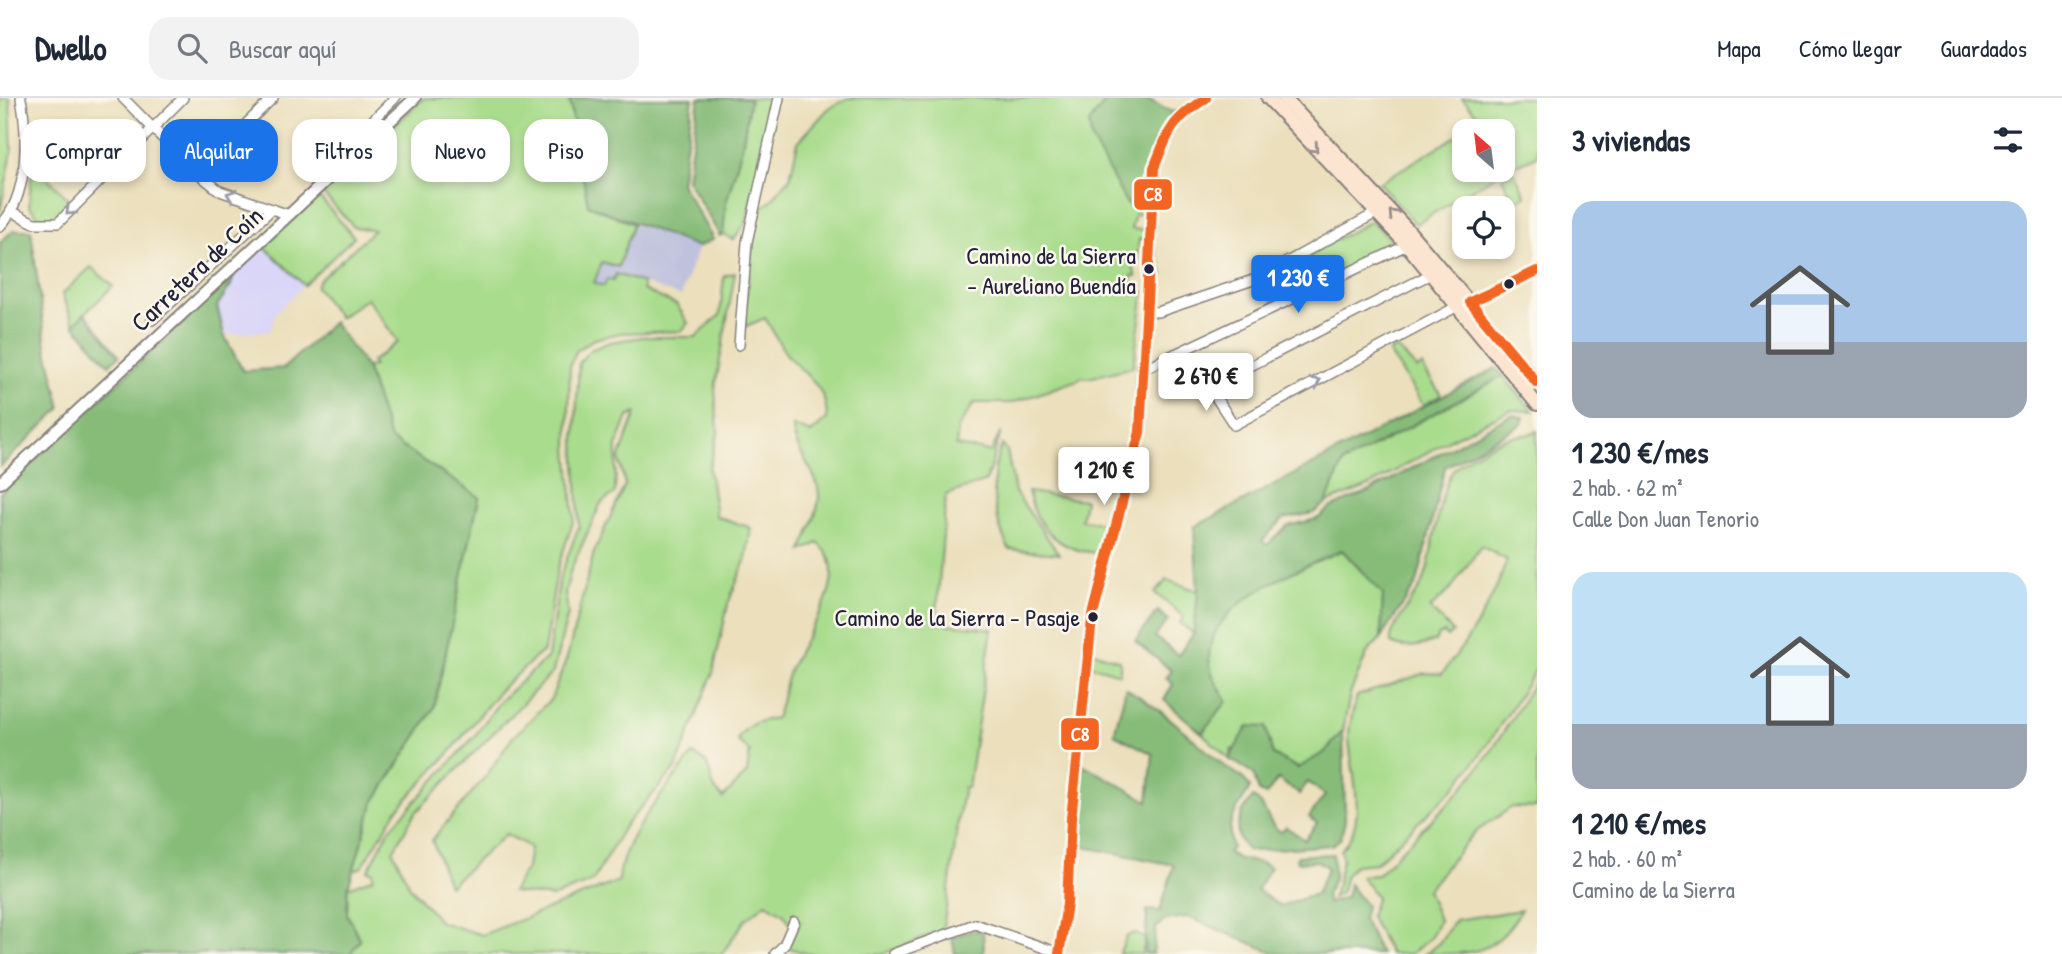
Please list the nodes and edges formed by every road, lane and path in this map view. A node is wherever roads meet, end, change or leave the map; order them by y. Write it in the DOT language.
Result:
graph roads {
  1 [pos="21,98"];
  2 [pos="123,98"];
  3 [pos="183,98"];
  4 [pos="273,98"];
  5 [pos="396,98"];
  6 [pos="415,98"];
  7 [pos="779,98"];
  8 [pos="1206,98"];
  9 [pos="1268,98"];
  10 [pos="1284,98"];
  11 [pos="251,119"];
  12 [pos="374,119"];
  13 [pos="155,130"];
  14 [pos="160,135"];
  15 [pos="209,182"];
  16 [pos="272,209"];
  17 [pos="13,212"];
  18 [pos="1376,214"];
  19 [pos="289,215"];
  20 [pos="0,226"];
  21 [pos="1406,245"];
  22 [pos="1537,271"];
  23 [pos="1431,274"];
  24 [pos="1464,304"];
  25 [pos="1147,311"];
  26 [pos="152,320"];
  27 [pos="738,345"];
  28 [pos="1175,354"];
  29 [pos="1141,370"];
  30 [pos="1537,383"];
  31 [pos="1209,387"];
  32 [pos="1537,404"];
  33 [pos="0,483"];
  34 [pos="794,922"];
  35 [pos="775,954"];
  36 [pos="893,954"];
  37 [pos="1059,954"];
  1 -- 17 [label="street"];
  2 -- 13 [label="street"];
  3 -- 13 [label="street"];
  4 -- 11 [label="street"];
  5 -- 12 [label="street"];
  6 -- 19 [label="street, Carretera de Coín"];
  7 -- 27 [label="street"];
  8 -- 25 [label="street"];
  9 -- 18 [label="main road, one-way"];
  24 -- 10 [label="main road, one-way"];
  13 -- 14 [label="street"];
  13 -- 17 [label="street, one-way"];
  16 -- 15 [label="street, one-way"];
  16 -- 19 [label="street"];
  16 -- 26 [label="street"];
  17 -- 20 [label="street"];
  18 -- 21 [label="main road"];
  18 -- 25 [label="street"];
  19 -- 33 [label="street, Carretera de Coín"];
  21 -- 23 [label="main road"];
  21 -- 28 [label="street"];
  22 -- 24 [label="street"];
  23 -- 24 [label="main road"];
  23 -- 31 [label="street"];
  24 -- 30 [label="main road"];
  31 -- 24 [label="street, one-way"];
  24 -- 32 [label="main road"];
  25 -- 29 [label="street"];
  28 -- 29 [label="street"];
  28 -- 31 [label="street"];
  29 -- 37 [label="street"];
  34 -- 35 [label="street"];
  36 -- 37 [label="street"];
}
